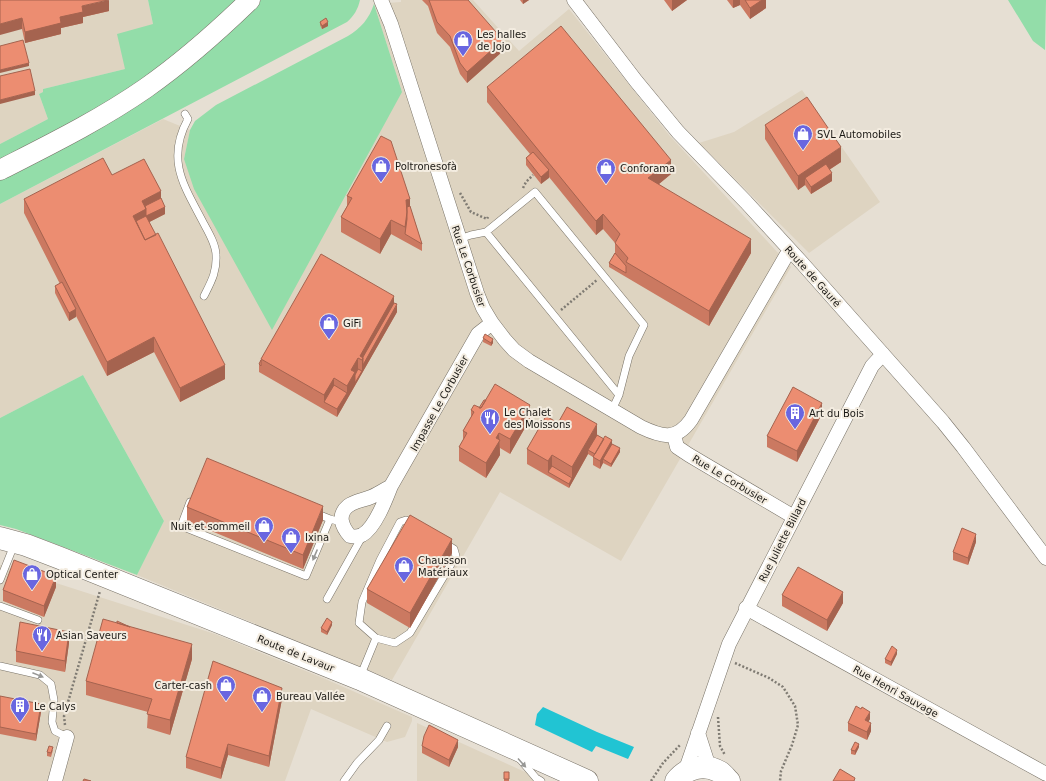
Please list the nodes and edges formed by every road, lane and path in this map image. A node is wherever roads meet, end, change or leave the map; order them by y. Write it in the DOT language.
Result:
graph roads {
  1 [pos="250,0"];
  2 [pos="381,0"];
  3 [pos="574,0"];
  4 [pos="185,114"];
  5 [pos="0,170"];
  6 [pos="533,175"];
  7 [pos="518,191"];
  8 [pos="445,195"];
  9 [pos="492,214"];
  10 [pos="486,232"];
  11 [pos="459,239"];
  12 [pos="791,251"];
  13 [pos="604,275"];
  14 [pos="204,296"];
  15 [pos="554,315"];
  16 [pos="492,322"];
  17 [pos="883,354"];
  18 [pos="619,395"];
  19 [pos="612,410"];
  20 [pos="674,435"];
  21 [pos="391,486"];
  22 [pos="192,497"];
  23 [pos="306,509"];
  24 [pos="794,517"];
  25 [pos="335,520"];
  26 [pos="364,535"];
  27 [pos="8,540"];
  28 [pos="1046,558"];
  29 [pos="102,575"];
  30 [pos="0,580"];
  31 [pos="326,599"];
  32 [pos="0,606"];
  33 [pos="746,608"];
  34 [pos="38,620"];
  35 [pos="376,638"];
  36 [pos="724,658"];
  37 [pos="0,666"];
  38 [pos="360,679"];
  39 [pos="718,715"];
  40 [pos="387,726"];
  41 [pos="698,734"];
  42 [pos="67,737"];
  43 [pos="505,743"];
  44 [pos="718,762"];
  45 [pos="1046,774"];
  46 [pos="681,776"];
  47 [pos="55,781"];
  48 [pos="344,781"];
  49 [pos="541,781"];
  50 [pos="587,781"];
  51 [pos="729,781"];
  52 [pos="780,781"];
  1 -- 5 [label="street"];
  2 -- 8 [label="street, Rue Le Corbusier"];
  3 -- 12 [label="street, Route de Gauré"];
  4 -- 14 [label="lane"];
  6 -- 7 [label="path"];
  8 -- 9 [label="path"];
  8 -- 11 [label="street, Rue Le Corbusier"];
  10 -- 11 [label="lane"];
  10 -- 13 [label="lane"];
  10 -- 15 [label="lane"];
  11 -- 16 [label="street, Rue Le Corbusier"];
  12 -- 17 [label="street, Route de Gauré"];
  12 -- 20 [label="street"];
  13 -- 15 [label="path"];
  13 -- 18 [label="lane"];
  15 -- 18 [label="lane"];
  16 -- 19 [label="street, Rue Le Corbusier"];
  16 -- 21 [label="street, Impasse Le Corbusier"];
  17 -- 24 [label="street, Rue Juliette Billard"];
  17 -- 28 [label="street, Route de Gauré"];
  18 -- 19 [label="lane"];
  19 -- 20 [label="street, Rue Le Corbusier"];
  20 -- 24 [label="street, Rue Le Corbusier"];
  21 -- 25 [label="street"];
  21 -- 26 [label="street, Impasse Le Corbusier"];
  25 -- 22 [label="lane, one-way"];
  23 -- 25 [label="lane"];
  24 -- 33 [label="street, Rue Juliette Billard"];
  25 -- 26 [label="street"];
  26 -- 31 [label="lane"];
  27 -- 29 [label="main road, Route de Lavaur"];
  27 -- 30 [label="lane"];
  29 -- 38 [label="main road, Route de Lavaur"];
  29 -- 42 [label="path"];
  32 -- 34 [label="lane"];
  33 -- 36 [label="street, Rue Juliette Billard"];
  33 -- 45 [label="street, Rue Henri Sauvage"];
  35 -- 35 [label="lane"];
  35 -- 38 [label="lane"];
  36 -- 41 [label="street, Rue Juliette Billard"];
  36 -- 52 [label="path"];
  37 -- 42 [label="lane, one-way"];
  38 -- 43 [label="main road, Route de Lavaur"];
  39 -- 44 [label="path"];
  40 -- 48 [label="lane"];
  41 -- 44 [label="street"];
  41 -- 46 [label="street, Rue Juliette Billard"];
  42 -- 47 [label="street"];
  43 -- 49 [label="lane, one-way"];
  43 -- 50 [label="main road, Route de Lavaur"];
  44 -- 46 [label="main road"];
  44 -- 51 [label="main road"];
}
